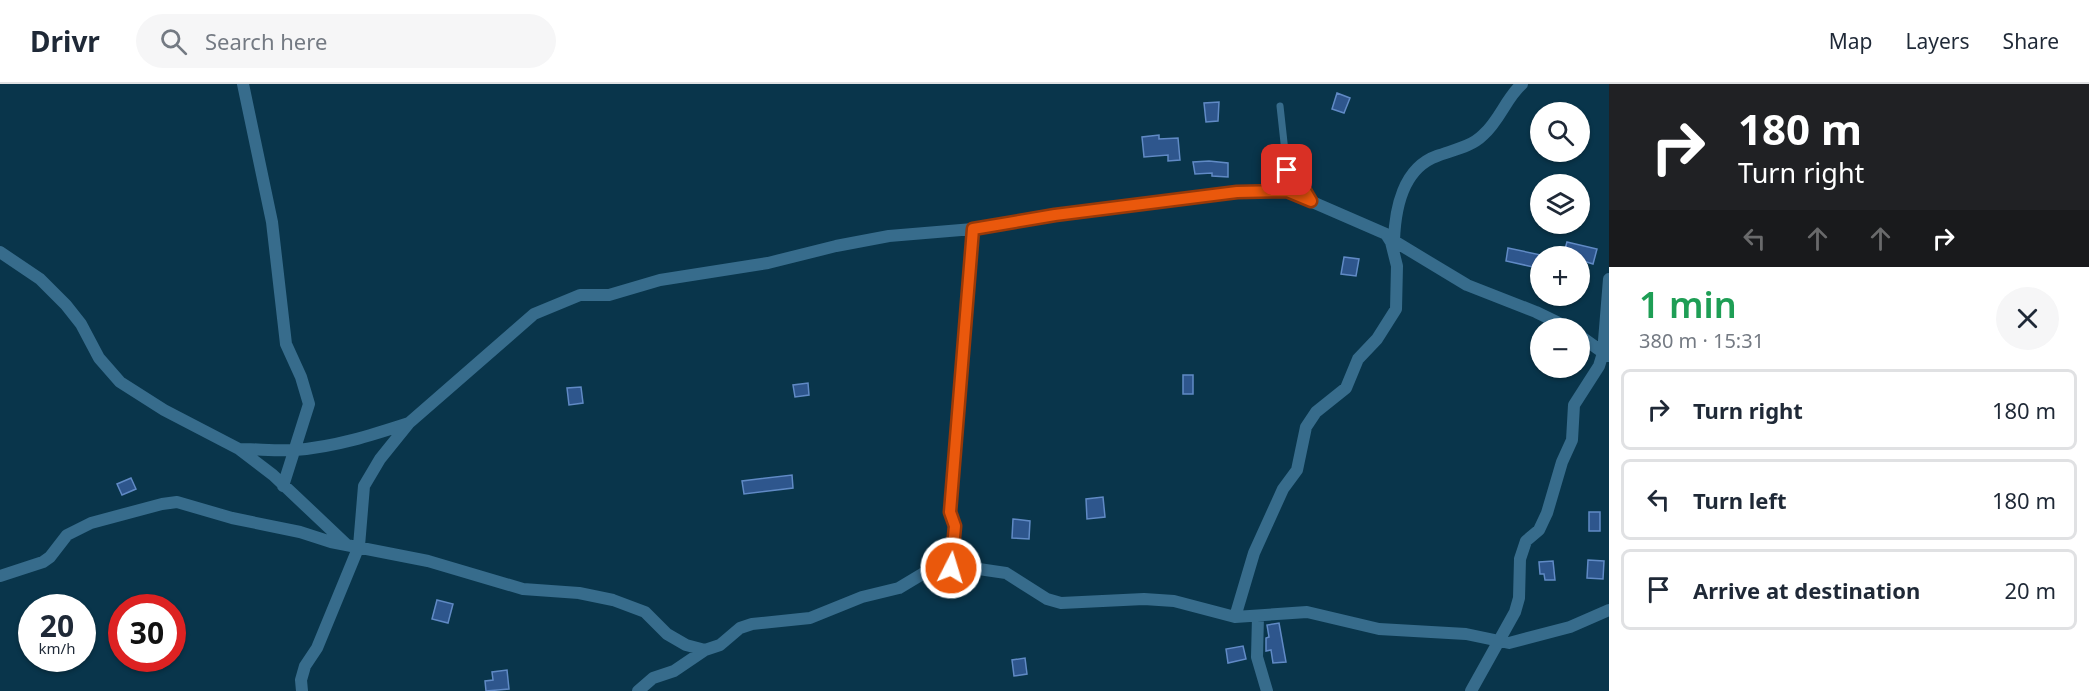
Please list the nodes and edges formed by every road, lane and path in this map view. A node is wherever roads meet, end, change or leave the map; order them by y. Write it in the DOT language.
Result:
graph roads {
  1 [pos="243,84"];
  2 [pos="1522,84"];
  3 [pos="1280,106"];
  4 [pos="1311,201"];
  5 [pos="973,229"];
  6 [pos="1392,242"];
  7 [pos="0,252"];
  8 [pos="1609,279"];
  9 [pos="1548,318"];
  10 [pos="1590,343"];
  11 [pos="1606,355"];
  12 [pos="409,423"];
  13 [pos="239,449"];
  14 [pos="293,450"];
  15 [pos="283,486"];
  16 [pos="346,544"];
  17 [pos="359,546"];
  18 [pos="951,568"];
  19 [pos="0,576"];
  20 [pos="1609,610"];
  21 [pos="1258,616"];
  22 [pos="1235,617"];
  23 [pos="1497,641"];
  24 [pos="705,650"];
  25 [pos="302,691"];
  26 [pos="638,691"];
  27 [pos="1267,691"];
  28 [pos="1471,691"];
  1 -- 14 [label="street"];
  2 -- 6 [label="street"];
  3 -- 4 [label="lane"];
  4 -- 5 [label="street"];
  4 -- 6 [label="street"];
  5 -- 12 [label="street"];
  5 -- 18 [label="street"];
  6 -- 9 [label="street"];
  6 -- 22 [label="street"];
  7 -- 13 [label="street"];
  8 -- 11 [label="street"];
  10 -- 11 [label="street"];
  11 -- 23 [label="street"];
  12 -- 14 [label="street"];
  12 -- 17 [label="street"];
  13 -- 14 [label="street"];
  13 -- 15 [label="street"];
  14 -- 15 [label="street"];
  15 -- 16 [label="street"];
  16 -- 17 [label="street"];
  16 -- 19 [label="street"];
  17 -- 24 [label="street"];
  17 -- 25 [label="street"];
  18 -- 22 [label="street"];
  18 -- 24 [label="street"];
  20 -- 23 [label="street"];
  21 -- 22 [label="street"];
  21 -- 23 [label="street"];
  21 -- 27 [label="street"];
  23 -- 28 [label="street"];
  24 -- 26 [label="street"];
}
